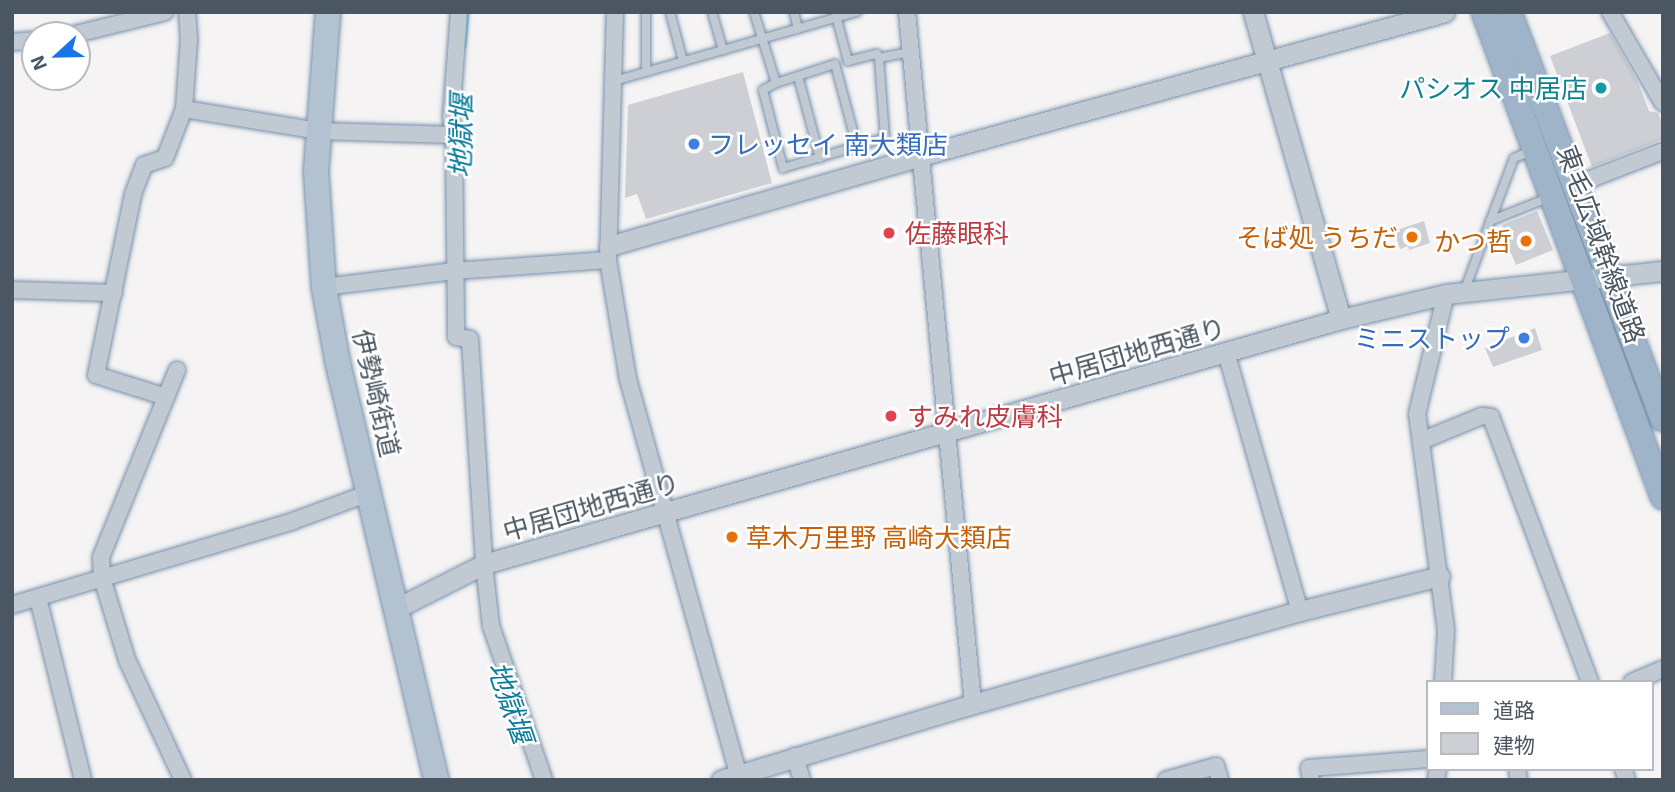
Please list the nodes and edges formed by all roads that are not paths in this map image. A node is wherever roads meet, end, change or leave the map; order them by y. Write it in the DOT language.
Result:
graph roads {
  1 [pos="165,12"];
  2 [pos="187,12"];
  3 [pos="328,12"];
  4 [pos="459,12"];
  5 [pos="615,12"];
  6 [pos="646,12"];
  7 [pos="670,12"];
  8 [pos="712,12"];
  9 [pos="754,12"];
  10 [pos="793,12"];
  11 [pos="857,12"];
  12 [pos="907,12"];
  13 [pos="1253,12"];
  14 [pos="1445,12"];
  15 [pos="1484,12"];
  16 [pos="1509,12"];
  17 [pos="1610,12"];
  18 [pos="836,15"];
  19 [pos="798,29"];
  20 [pos="91,30"];
  21 [pos="762,39"];
  22 [pos="723,50"];
  23 [pos="911,52"];
  24 [pos="879,58"];
  25 [pos="683,61"];
  26 [pos="848,61"];
  27 [pos="1267,63"];
  28 [pos="835,64"];
  29 [pos="646,72"];
  30 [pos="799,76"];
  31 [pos="614,81"];
  32 [pos="776,83"];
  33 [pos="1663,103"];
  34 [pos="184,109"];
  35 [pos="318,131"];
  36 [pos="454,135"];
  37 [pos="857,146"];
  38 [pos="1535,149"];
  39 [pos="1663,152"];
  40 [pos="920,156"];
  41 [pos="820,158"];
  42 [pos="1575,185"];
  43 [pos="1553,196"];
  44 [pos="1490,221"];
  45 [pos="609,253"];
  46 [pos="454,271"];
  47 [pos="1663,271"];
  48 [pos="1610,275"];
  49 [pos="1583,278"];
  50 [pos="324,287"];
  51 [pos="12,290"];
  52 [pos="114,293"];
  53 [pos="1455,293"];
  54 [pos="1341,319"];
  55 [pos="1226,352"];
  56 [pos="177,370"];
  57 [pos="166,397"];
  58 [pos="1663,419"];
  59 [pos="947,433"];
  60 [pos="1421,440"];
  61 [pos="369,493"];
  62 [pos="1663,497"];
  63 [pos="667,511"];
  64 [pos="484,564"];
  65 [pos="1440,576"];
  66 [pos="102,578"];
  67 [pos="38,597"];
  68 [pos="12,606"];
  69 [pos="397,608"];
  70 [pos="1300,611"];
  71 [pos="1663,669"];
  72 [pos="1443,680"];
  73 [pos="1589,680"];
  74 [pos="1637,680"];
  75 [pos="973,704"];
  76 [pos="795,756"];
  77 [pos="1426,759"];
  78 [pos="729,776"];
  79 [pos="83,780"];
  80 [pos="183,780"];
  81 [pos="436,780"];
  82 [pos="544,780"];
  83 [pos="802,780"];
  84 [pos="1166,780"];
  85 [pos="1220,780"];
  86 [pos="1311,780"];
  1 -- 20 [label="street"];
  2 -- 34 [label="street"];
  3 -- 35 [label="main road, 伊勢崎街道"];
  4 -- 36 [label="street"];
  5 -- 31 [label="street"];
  6 -- 29 [label="lane"];
  7 -- 25 [label="lane"];
  8 -- 22 [label="lane"];
  9 -- 21 [label="lane"];
  10 -- 19 [label="lane"];
  11 -- 18 [label="lane"];
  12 -- 23 [label="street"];
  13 -- 27 [label="street"];
  14 -- 27 [label="street"];
  15 -- 38 [label="highway, 東毛広域幹線道路"];
  16 -- 42 [label="highway, 東毛広域幹線道路"];
  17 -- 33 [label="street"];
  18 -- 19 [label="lane"];
  18 -- 26 [label="lane"];
  19 -- 21 [label="lane"];
  21 -- 22 [label="lane"];
  21 -- 32 [label="lane"];
  22 -- 25 [label="lane"];
  23 -- 24 [label="lane"];
  23 -- 40 [label="street"];
  24 -- 26 [label="lane"];
  24 -- 37 [label="lane"];
  25 -- 29 [label="lane"];
  26 -- 28 [label="lane"];
  27 -- 40 [label="street"];
  27 -- 54 [label="street"];
  28 -- 30 [label="lane"];
  28 -- 37 [label="lane"];
  29 -- 31 [label="lane"];
  30 -- 32 [label="lane"];
  30 -- 41 [label="lane"];
  31 -- 45 [label="street"];
  32 -- 41 [label="lane"];
  34 -- 35 [label="street"];
  34 -- 52 [label="street"];
  35 -- 36 [label="street"];
  35 -- 50 [label="main road, 伊勢崎街道"];
  36 -- 46 [label="street"];
  37 -- 41 [label="lane"];
  38 -- 43 [label="highway, 東毛広域幹線道路"];
  38 -- 44 [label="lane"];
  39 -- 42 [label="street"];
  40 -- 45 [label="street"];
  40 -- 59 [label="street"];
  42 -- 48 [label="highway, 東毛広域幹線道路"];
  43 -- 44 [label="lane"];
  43 -- 49 [label="highway, 東毛広域幹線道路"];
  44 -- 53 [label="lane"];
  45 -- 46 [label="street"];
  45 -- 63 [label="street"];
  46 -- 50 [label="street"];
  46 -- 64 [label="street"];
  47 -- 48 [label="street, 中居団地西通り"];
  48 -- 49 [label="street, 中居団地西通り"];
  48 -- 58 [label="highway, 東毛広域幹線道路"];
  49 -- 53 [label="street, 中居団地西通り"];
  49 -- 62 [label="highway, 東毛広域幹線道路"];
  50 -- 61 [label="main road, 伊勢崎街道"];
  51 -- 52 [label="street"];
  52 -- 57 [label="street"];
  53 -- 54 [label="street, 中居団地西通り"];
  53 -- 60 [label="street"];
  54 -- 55 [label="street, 中居団地西通り"];
  55 -- 59 [label="street, 中居団地西通り"];
  55 -- 70 [label="street"];
  56 -- 57 [label="street"];
  57 -- 66 [label="street"];
  59 -- 63 [label="street, 中居団地西通り"];
  59 -- 75 [label="street"];
  60 -- 65 [label="street"];
  60 -- 73 [label="street"];
  61 -- 66 [label="street"];
  61 -- 69 [label="main road, 伊勢崎街道"];
  63 -- 64 [label="street, 中居団地西通り"];
  63 -- 78 [label="street"];
  64 -- 69 [label="street, 中居団地西通り"];
  64 -- 82 [label="street"];
  65 -- 70 [label="street"];
  65 -- 72 [label="street"];
  66 -- 67 [label="street"];
  66 -- 80 [label="street"];
  67 -- 68 [label="street"];
  67 -- 79 [label="street"];
  69 -- 81 [label="main road, 伊勢崎街道"];
  70 -- 75 [label="street"];
  71 -- 74 [label="street"];
  75 -- 76 [label="street"];
  76 -- 78 [label="street"];
  76 -- 83 [label="street"];
  77 -- 86 [label="street"];
  84 -- 85 [label="street"];
}
